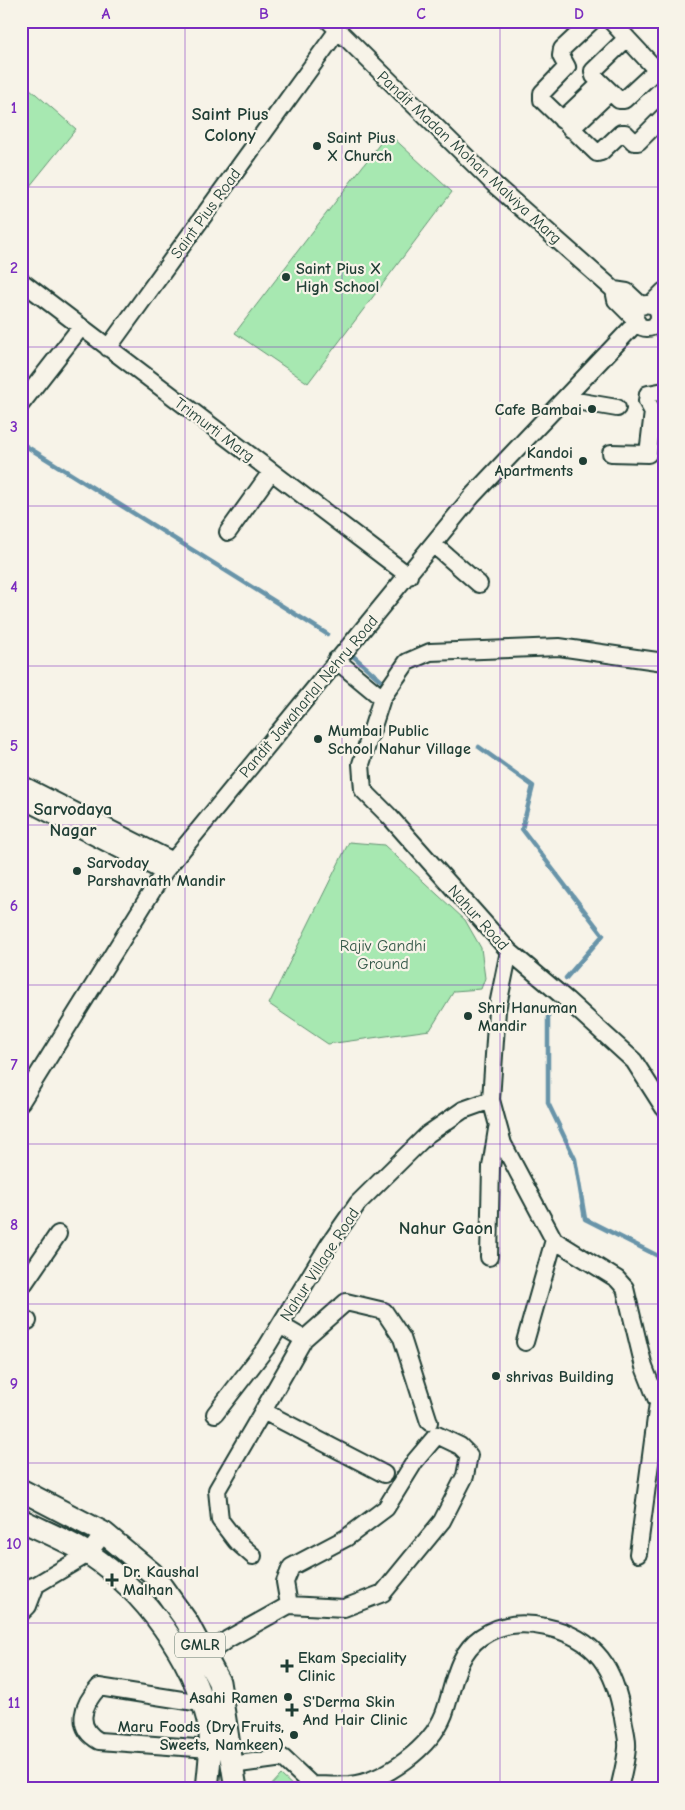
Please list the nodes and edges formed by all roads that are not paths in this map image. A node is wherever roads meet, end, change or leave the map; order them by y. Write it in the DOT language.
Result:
graph roads {
  1 [pos="592,21"];
  2 [pos="333,26"];
  3 [pos="623,28"];
  4 [pos="661,70"];
  5 [pos="606,87"];
  6 [pos="664,116"];
  7 [pos="567,124"];
  8 [pos="21,281"];
  9 [pos="664,292"];
  10 [pos="650,316"];
  11 [pos="81,327"];
  12 [pos="108,348"];
  13 [pos="664,392"];
  14 [pos="564,399"];
  15 [pos="664,401"];
  16 [pos="21,404"];
  17 [pos="617,408"];
  18 [pos="664,447"];
  19 [pos="611,453"];
  20 [pos="271,472"];
  21 [pos="228,532"];
  22 [pos="434,545"];
  23 [pos="409,576"];
  24 [pos="479,584"];
  25 [pos="336,660"];
  26 [pos="664,662"];
  27 [pos="382,698"];
  28 [pos="21,784"];
  29 [pos="21,799"];
  30 [pos="47,804"];
  31 [pos="169,866"];
  32 [pos="509,951"];
  33 [pos="491,1100"];
  34 [pos="21,1102"];
  35 [pos="664,1108"];
  36 [pos="497,1124"];
  37 [pos="58,1234"];
  38 [pos="554,1240"];
  39 [pos="489,1257"];
  40 [pos="21,1288"];
  41 [pos="280,1326"];
  42 [pos="304,1339"];
  43 [pos="526,1342"];
  44 [pos="263,1411"];
  45 [pos="215,1414"];
  46 [pos="429,1422"];
  47 [pos="384,1474"];
  48 [pos="21,1490"];
  49 [pos="21,1520"];
  50 [pos="104,1533"];
  51 [pos="88,1554"];
  52 [pos="638,1554"];
  53 [pos="253,1556"];
  54 [pos="29,1587"];
  55 [pos="289,1605"];
  56 [pos="21,1613"];
  57 [pos="206,1655"];
  58 [pos="202,1703"];
  59 [pos="210,1748"];
  60 [pos="232,1765"];
  61 [pos="314,1787"];
  62 [pos="208,1789"];
  63 [pos="236,1789"];
  64 [pos="619,1789"];
  1 -- 7 [label="street"];
  2 -- 10 [label="street, Pandit Madan Mohan Malviya Marg"];
  2 -- 12 [label="street, Saint Pius Road"];
  3 -- 4 [label="street"];
  3 -- 5 [label="street"];
  4 -- 5 [label="street"];
  5 -- 7 [label="street"];
  6 -- 7 [label="street"];
  8 -- 11 [label="street, Trimurti Marg"];
  9 -- 10 [label="street, Pandit Jawaharlal Nehru Road"];
  10 -- 14 [label="street, Pandit Jawaharlal Nehru Road"];
  11 -- 12 [label="street, Trimurti Marg"];
  11 -- 16 [label="street"];
  12 -- 20 [label="street, Trimurti Marg"];
  13 -- 19 [label="street"];
  14 -- 17 [label="street"];
  14 -- 22 [label="street, Pandit Jawaharlal Nehru Road"];
  15 -- 18 [label="street"];
  20 -- 21 [label="street"];
  20 -- 23 [label="street, Trimurti Marg"];
  22 -- 23 [label="street, Pandit Jawaharlal Nehru Road"];
  22 -- 24 [label="street"];
  23 -- 25 [label="street, Pandit Jawaharlal Nehru Road"];
  25 -- 27 [label="street"];
  25 -- 31 [label="street, Pandit Jawaharlal Nehru Road"];
  26 -- 27 [label="street, Nahur Road"];
  27 -- 32 [label="street, Nahur Road"];
  28 -- 30 [label="street"];
  29 -- 30 [label="street"];
  30 -- 31 [label="street"];
  31 -- 34 [label="street, Pandit Jawaharlal Nehru Road"];
  32 -- 33 [label="street"];
  32 -- 35 [label="street, Nahur Road"];
  33 -- 36 [label="street"];
  33 -- 41 [label="street, Nahur Village Road"];
  36 -- 38 [label="street"];
  36 -- 39 [label="street"];
  37 -- 40 [label="street"];
  38 -- 43 [label="street"];
  38 -- 52 [label="street"];
  41 -- 42 [label="street"];
  41 -- 45 [label="street, Nahur Village Road"];
  42 -- 44 [label="street"];
  42 -- 46 [label="street"];
  44 -- 47 [label="street"];
  44 -- 53 [label="street"];
  48 -- 50 [label="main road, GMLR"];
  49 -- 51 [label="main road, GMLR"];
  50 -- 51 [label="street"];
  50 -- 57 [label="main road, GMLR"];
  51 -- 54 [label="street"];
  51 -- 58 [label="main road, GMLR"];
  54 -- 56 [label="street"];
  55 -- 55 [label="street"];
  55 -- 57 [label="street"];
  57 -- 60 [label="main road, GMLR"];
  58 -- 59 [label="main road, GMLR"];
  58 -- 59 [label="street"];
  59 -- 62 [label="main road, GMLR"];
  60 -- 61 [label="street"];
  60 -- 63 [label="main road, GMLR"];
  61 -- 64 [label="street"];
}
